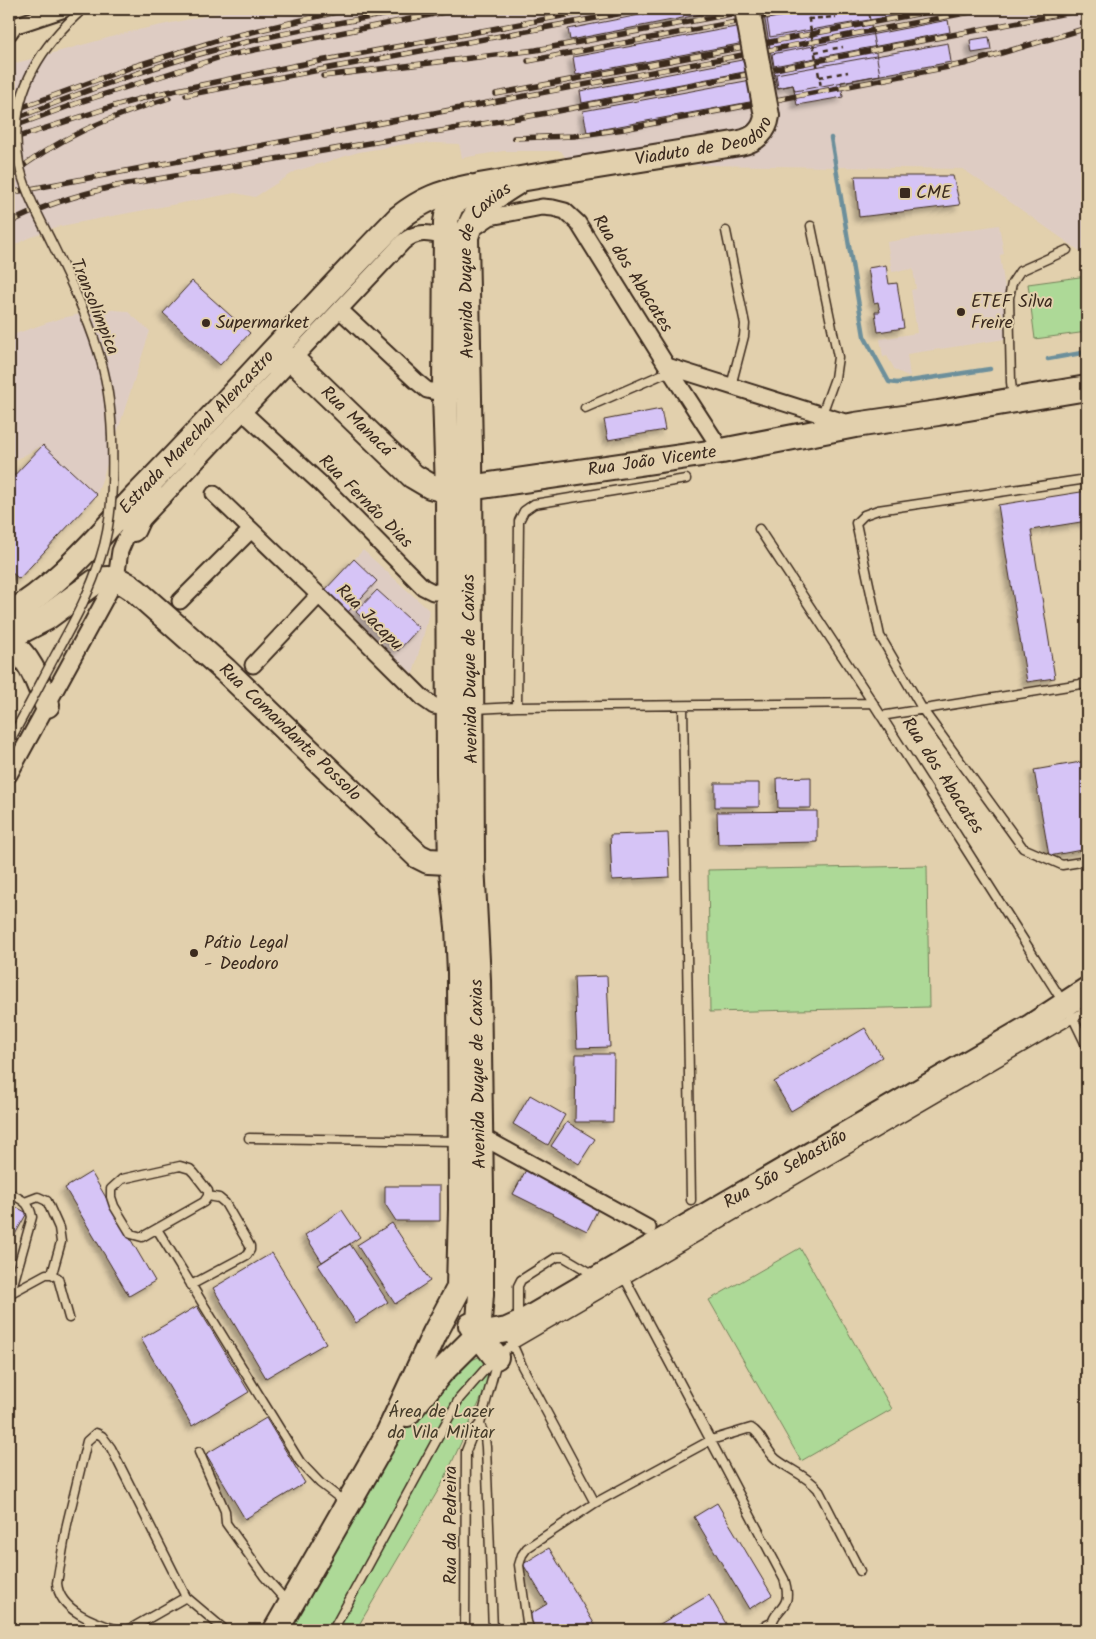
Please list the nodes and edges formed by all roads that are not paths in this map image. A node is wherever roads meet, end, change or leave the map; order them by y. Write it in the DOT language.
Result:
graph roads {
  1 [pos="65,9"];
  2 [pos="83,9"];
  3 [pos="747,9"];
  4 [pos="10,30"];
  5 [pos="527,177"];
  6 [pos="479,186"];
  7 [pos="811,226"];
  8 [pos="726,231"];
  9 [pos="456,237"];
  10 [pos="1068,250"];
  11 [pos="340,310"];
  12 [pos="293,360"];
  13 [pos="263,363"];
  14 [pos="668,368"];
  15 [pos="730,386"];
  16 [pos="1087,388"];
  17 [pos="445,394"];
  18 [pos="1013,400"];
  19 [pos="585,408"];
  20 [pos="243,412"];
  21 [pos="822,414"];
  22 [pos="855,425"];
  23 [pos="722,451"];
  24 [pos="157,476"];
  25 [pos="686,479"];
  26 [pos="1087,479"];
  27 [pos="459,490"];
  28 [pos="214,494"];
  29 [pos="134,529"];
  30 [pos="759,529"];
  31 [pos="250,530"];
  32 [pos="116,579"];
  33 [pos="460,592"];
  34 [pos="320,595"];
  35 [pos="180,601"];
  36 [pos="9,614"];
  37 [pos="9,637"];
  38 [pos="9,644"];
  39 [pos="253,665"];
  40 [pos="1087,684"];
  41 [pos="873,703"];
  42 [pos="47,705"];
  43 [pos="683,706"];
  44 [pos="517,707"];
  45 [pos="461,709"];
  46 [pos="923,710"];
  47 [pos="881,716"];
  48 [pos="9,742"];
  49 [pos="9,775"];
  50 [pos="1087,862"];
  51 [pos="462,863"];
  52 [pos="1087,990"];
  53 [pos="1075,1011"];
  54 [pos="1087,1047"];
  55 [pos="249,1138"];
  56 [pos="470,1138"];
  57 [pos="9,1193"];
  58 [pos="208,1196"];
  59 [pos="691,1200"];
  60 [pos="25,1202"];
  61 [pos="648,1228"];
  62 [pos="157,1229"];
  63 [pos="52,1274"];
  64 [pos="614,1275"];
  65 [pos="191,1285"];
  66 [pos="459,1288"];
  67 [pos="10,1296"];
  68 [pos="69,1318"];
  69 [pos="478,1335"];
  70 [pos="509,1339"];
  71 [pos="480,1424"];
  72 [pos="388,1434"];
  73 [pos="711,1440"];
  74 [pos="199,1452"];
  75 [pos="595,1503"];
  76 [pos="348,1504"];
  77 [pos="860,1571"];
  78 [pos="186,1597"];
  79 [pos="284,1622"];
  80 [pos="771,1627"];
  81 [pos="120,1630"];
  82 [pos="225,1630"];
  83 [pos="333,1630"];
  84 [pos="465,1630"];
  85 [pos="493,1630"];
  86 [pos="530,1630"];
  87 [pos="757,1630"];
  1 -- 4 [label="street"];
  2 -- 48 [label="lane, Transolímpica, bridge"];
  3 -- 5 [label="main road, Viaduto de Deodoro, bridge"];
  5 -- 6 [label="main road, Avenida Duque de Caxias"];
  5 -- 9 [label="main road, Avenida Duque de Caxias"];
  6 -- 9 [label="main road, Avenida Duque de Caxias"];
  6 -- 13 [label="main road, Estrada Marechal Alencastro"];
  7 -- 21 [label="lane"];
  8 -- 15 [label="lane"];
  9 -- 11 [label="street, Estrada Marechal Alencastro"];
  9 -- 14 [label="street, Rua dos Abacates"];
  9 -- 17 [label="main road, Avenida Duque de Caxias"];
  9 -- 27 [label="main road, Avenida Duque de Caxias"];
  10 -- 18 [label="lane"];
  11 -- 12 [label="street, Estrada Marechal Alencastro"];
  11 -- 17 [label="street"];
  12 -- 13 [label="main road"];
  12 -- 20 [label="street, Estrada Marechal Alencastro"];
  12 -- 27 [label="main road, Rua Manacá"];
  13 -- 24 [label="main road, Estrada Marechal Alencastro"];
  14 -- 15 [label="street, Rua João Vicente"];
  14 -- 19 [label="lane"];
  14 -- 23 [label="street, Rua dos Abacates"];
  15 -- 21 [label="street, Rua João Vicente"];
  16 -- 18 [label="main road, Rua João Vicente"];
  17 -- 27 [label="main road, Avenida Duque de Caxias"];
  18 -- 22 [label="main road, Rua João Vicente"];
  20 -- 29 [label="street, Estrada Marechal Alencastro"];
  20 -- 33 [label="street, Rua Fernão Dias"];
  21 -- 22 [label="street, Rua João Vicente"];
  22 -- 23 [label="main road, Rua João Vicente"];
  23 -- 27 [label="main road, Rua João Vicente"];
  24 -- 29 [label="main road"];
  24 -- 36 [label="main road, Estrada Marechal Alencastro"];
  25 -- 44 [label="lane"];
  26 -- 46 [label="lane"];
  27 -- 33 [label="main road, Avenida Duque de Caxias"];
  28 -- 31 [label="street, Rua Jacapu"];
  29 -- 32 [label="street, Estrada Marechal Alencastro"];
  30 -- 41 [label="lane, Rua dos Abacates"];
  31 -- 34 [label="street, Rua Jacapu"];
  31 -- 35 [label="street"];
  32 -- 37 [label="main road"];
  32 -- 42 [label="street"];
  32 -- 51 [label="main road, Rua Comandante Possolo"];
  33 -- 45 [label="main road, Avenida Duque de Caxias"];
  34 -- 39 [label="street"];
  34 -- 45 [label="street, Rua Jacapu"];
  38 -- 42 [label="main road"];
  40 -- 46 [label="lane"];
  41 -- 43 [label="lane"];
  41 -- 47 [label="lane, Rua dos Abacates"];
  42 -- 49 [label="street"];
  43 -- 44 [label="lane"];
  43 -- 59 [label="lane"];
  44 -- 45 [label="lane"];
  45 -- 51 [label="main road, Avenida Duque de Caxias"];
  46 -- 47 [label="lane"];
  46 -- 50 [label="lane"];
  47 -- 53 [label="lane, Rua dos Abacates"];
  51 -- 56 [label="main road, Avenida Duque de Caxias"];
  52 -- 53 [label="main road, Rua São Sebastião"];
  53 -- 54 [label="lane, Rua dos Abacates"];
  53 -- 64 [label="main road, Rua São Sebastião"];
  55 -- 56 [label="lane"];
  56 -- 61 [label="street"];
  56 -- 66 [label="main road, Avenida Duque de Caxias"];
  56 -- 69 [label="main road, Avenida Duque de Caxias"];
  57 -- 60 [label="lane"];
  58 -- 62 [label="lane"];
  58 -- 62 [label="lane"];
  58 -- 65 [label="lane"];
  60 -- 63 [label="lane"];
  60 -- 67 [label="lane"];
  62 -- 65 [label="lane"];
  63 -- 67 [label="lane"];
  63 -- 68 [label="lane"];
  64 -- 70 [label="main road, Rua São Sebastião"];
  64 -- 70 [label="lane, Rua da Pedreira"];
  64 -- 73 [label="lane"];
  65 -- 76 [label="lane"];
  66 -- 69 [label="main road"];
  66 -- 72 [label="main road, Avenida Duque de Caxias"];
  69 -- 70 [label="main road, Rua São Sebastião"];
  69 -- 72 [label="main road, Avenida Duque de Caxias"];
  70 -- 71 [label="lane, Rua da Pedreira"];
  70 -- 75 [label="lane"];
  70 -- 83 [label="lane"];
  71 -- 84 [label="lane, Rua da Pedreira"];
  71 -- 85 [label="lane, Rua da Pedreira"];
  72 -- 76 [label="main road, Avenida Duque de Caxias"];
  73 -- 75 [label="lane"];
  73 -- 77 [label="lane"];
  73 -- 80 [label="lane"];
  74 -- 79 [label="lane"];
  75 -- 86 [label="lane"];
  76 -- 79 [label="main road, Avenida Duque de Caxias"];
  78 -- 81 [label="lane"];
  78 -- 81 [label="lane"];
  78 -- 82 [label="lane"];
  80 -- 87 [label="lane"];
}
